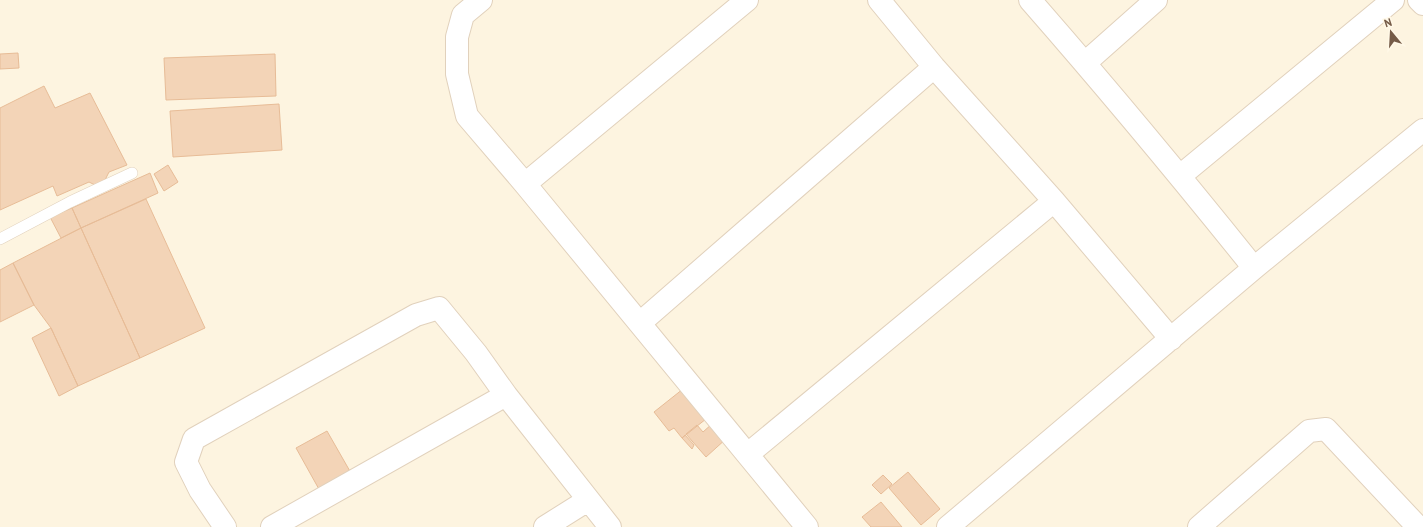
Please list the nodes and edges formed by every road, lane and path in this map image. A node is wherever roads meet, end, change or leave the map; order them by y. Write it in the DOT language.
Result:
graph roads {
  1 [pos="481,0"];
  2 [pos="747,0"];
  3 [pos="879,0"];
  4 [pos="1030,0"];
  5 [pos="1156,0"];
  6 [pos="1393,0"];
  7 [pos="1419,0"];
  8 [pos="1423,4"];
  9 [pos="1085,63"];
  10 [pos="934,66"];
  11 [pos="1423,130"];
  12 [pos="132,173"];
  13 [pos="1180,176"];
  14 [pos="525,184"];
  15 [pos="1054,201"];
  16 [pos="0,239"];
  17 [pos="1254,268"];
  18 [pos="640,323"];
  19 [pos="1171,339"];
  20 [pos="506,395"];
  21 [pos="748,454"];
  22 [pos="588,500"];
  23 [pos="225,527"];
  24 [pos="272,527"];
  25 [pos="545,527"];
  26 [pos="610,527"];
  27 [pos="807,527"];
  28 [pos="948,527"];
  29 [pos="1199,527"];
  30 [pos="1418,527"];
  1 -- 14 [label="street"];
  2 -- 14 [label="street"];
  3 -- 10 [label="street"];
  4 -- 9 [label="street"];
  5 -- 9 [label="street"];
  6 -- 13 [label="street"];
  7 -- 8 [label="street"];
  9 -- 13 [label="street"];
  10 -- 15 [label="street"];
  10 -- 18 [label="street"];
  11 -- 17 [label="street"];
  12 -- 16 [label="lane"];
  13 -- 17 [label="street"];
  14 -- 18 [label="street"];
  15 -- 19 [label="street"];
  15 -- 21 [label="street"];
  17 -- 19 [label="street"];
  18 -- 21 [label="street"];
  19 -- 28 [label="street"];
  20 -- 22 [label="street"];
  20 -- 23 [label="street"];
  20 -- 24 [label="street"];
  21 -- 27 [label="street"];
  22 -- 25 [label="street"];
  22 -- 26 [label="street"];
  29 -- 30 [label="street"];
}
